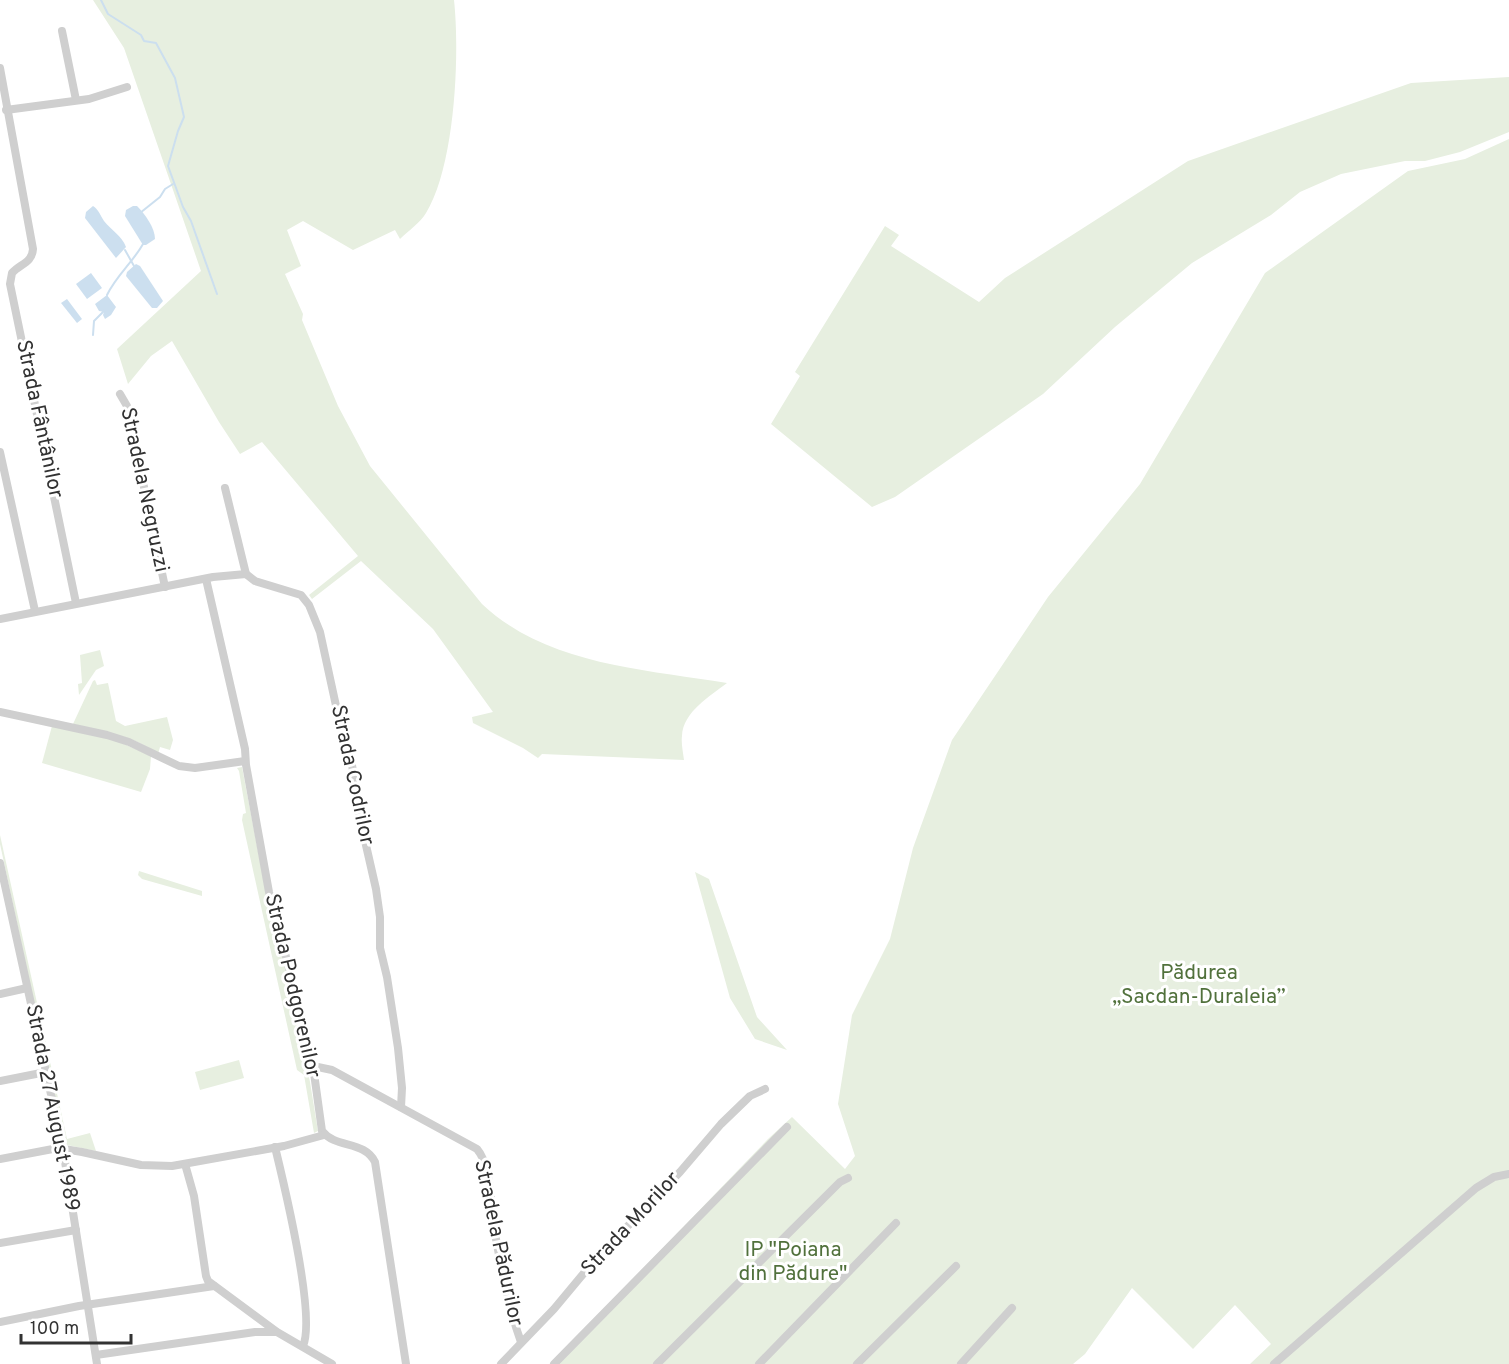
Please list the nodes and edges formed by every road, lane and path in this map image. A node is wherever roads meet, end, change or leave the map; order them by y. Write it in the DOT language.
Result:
graph roads {
  1 [pos="62,31"];
  2 [pos="0,68"];
  3 [pos="127,87"];
  4 [pos="76,100"];
  5 [pos="6,110"];
  6 [pos="120,394"];
  7 [pos="0,452"];
  8 [pos="225,488"];
  9 [pos="246,574"];
  10 [pos="206,579"];
  11 [pos="165,587"];
  12 [pos="76,603"];
  13 [pos="35,611"];
  14 [pos="0,619"];
  15 [pos="0,712"];
  16 [pos="245,761"];
  17 [pos="0,863"];
  18 [pos="27,988"];
  19 [pos="0,994"];
  20 [pos="313,1066"];
  21 [pos="46,1072"];
  22 [pos="0,1081"];
  23 [pos="765,1089"];
  24 [pos="401,1107"];
  25 [pos="787,1127"];
  26 [pos="324,1135"];
  27 [pos="275,1147"];
  28 [pos="63,1149"];
  29 [pos="0,1159"];
  30 [pos="185,1164"];
  31 [pos="1509,1174"];
  32 [pos="848,1178"];
  33 [pos="896,1223"];
  34 [pos="76,1230"];
  35 [pos="0,1243"];
  36 [pos="956,1266"];
  37 [pos="214,1286"];
  38 [pos="88,1305"];
  39 [pos="1012,1308"];
  40 [pos="0,1322"];
  41 [pos="277,1332"];
  42 [pos="521,1342"];
  43 [pos="303,1346"];
  44 [pos="96,1355"];
  45 [pos="97,1364"];
  46 [pos="332,1364"];
  47 [pos="406,1364"];
  48 [pos="501,1364"];
  49 [pos="554,1364"];
  50 [pos="657,1364"];
  51 [pos="759,1364"];
  52 [pos="858,1364"];
  53 [pos="961,1364"];
  54 [pos="1274,1364"];
  1 -- 4 [label="street"];
  2 -- 5 [label="street, Strada Fântânilor"];
  3 -- 4 [label="street"];
  4 -- 5 [label="street"];
  5 -- 12 [label="street, Strada Fântânilor"];
  6 -- 11 [label="street, Stradela Negruzzi"];
  7 -- 13 [label="street"];
  8 -- 9 [label="street"];
  9 -- 10 [label="street"];
  9 -- 24 [label="street, Strada Codrilor"];
  10 -- 11 [label="street"];
  10 -- 16 [label="street, Strada Podgorenilor"];
  11 -- 12 [label="street"];
  12 -- 13 [label="street"];
  13 -- 14 [label="street"];
  15 -- 16 [label="street"];
  16 -- 20 [label="street, Strada Podgorenilor"];
  17 -- 18 [label="street, Strada 27 August 1989"];
  18 -- 19 [label="street"];
  18 -- 21 [label="street, Strada 27 August 1989"];
  20 -- 24 [label="street, Stradela Pădurilor"];
  20 -- 26 [label="street, Strada Podgorenilor"];
  21 -- 22 [label="street"];
  21 -- 28 [label="street, Strada 27 August 1989"];
  23 -- 42 [label="street, Strada Morilor"];
  24 -- 42 [label="street, Stradela Pădurilor"];
  25 -- 49 [label="street"];
  26 -- 27 [label="street"];
  26 -- 47 [label="street"];
  27 -- 30 [label="street"];
  27 -- 43 [label="street"];
  28 -- 29 [label="street"];
  28 -- 30 [label="street"];
  28 -- 34 [label="street, Strada 27 August 1989"];
  30 -- 37 [label="street"];
  31 -- 54 [label="street"];
  32 -- 50 [label="street"];
  33 -- 51 [label="street"];
  34 -- 35 [label="street"];
  34 -- 38 [label="street, Strada 27 August 1989"];
  36 -- 52 [label="street"];
  37 -- 38 [label="street"];
  37 -- 41 [label="street"];
  38 -- 40 [label="street"];
  38 -- 44 [label="street, Strada 27 August 1989"];
  39 -- 53 [label="street"];
  41 -- 43 [label="street"];
  41 -- 44 [label="street"];
  42 -- 48 [label="street, Strada Morilor"];
  43 -- 46 [label="street"];
  44 -- 45 [label="street, Strada 27 August 1989"];
}
